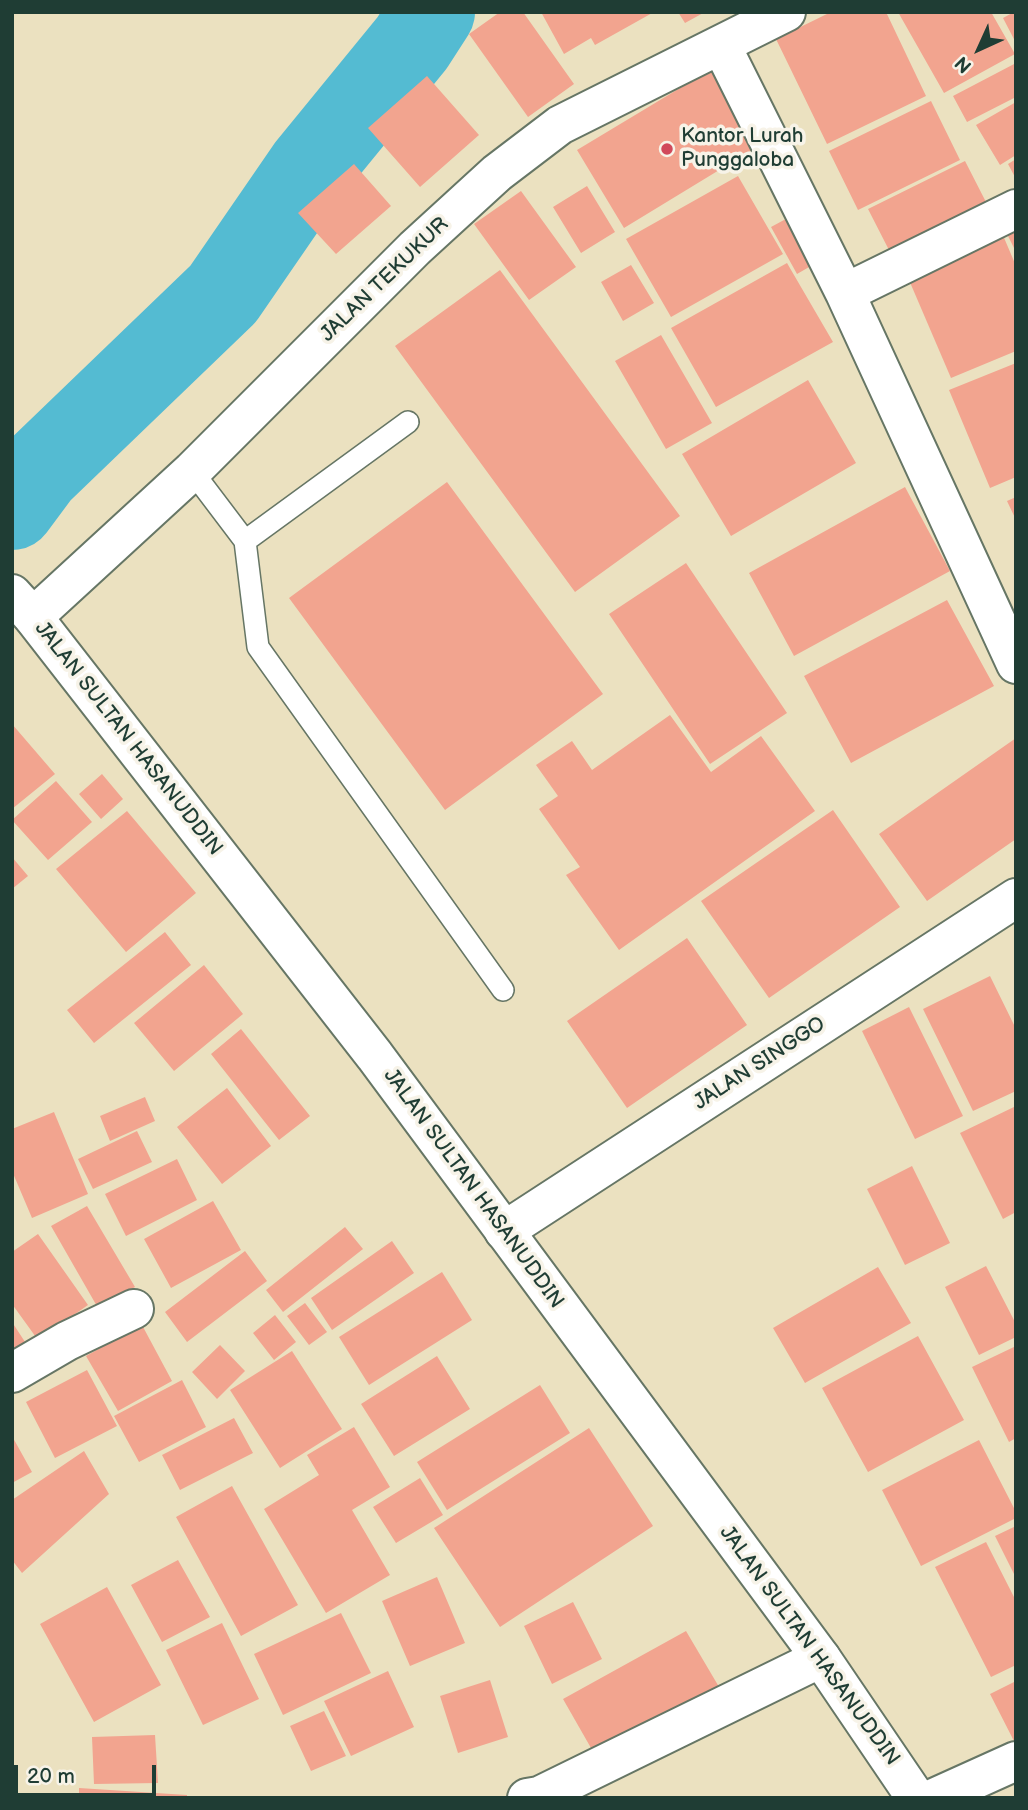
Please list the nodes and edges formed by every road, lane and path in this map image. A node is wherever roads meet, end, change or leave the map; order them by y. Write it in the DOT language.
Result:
graph roads {
  1 [pos="786,12"];
  2 [pos="721,45"];
  3 [pos="1016,209"];
  4 [pos="845,293"];
  5 [pos="408,422"];
  6 [pos="192,471"];
  7 [pos="245,541"];
  8 [pos="19,603"];
  9 [pos="1016,664"];
  10 [pos="1016,898"];
  11 [pos="503,990"];
  12 [pos="504,1231"];
  13 [pos="134,1309"];
  14 [pos="12,1373"];
  15 [pos="821,1658"];
  16 [pos="1016,1761"];
  17 [pos="527,1798"];
  18 [pos="916,1798"];
  19 [pos="934,1798"];
  1 -- 2 [label="main road, JALAN TEKUKUR"];
  2 -- 4 [label="main road"];
  2 -- 6 [label="main road, JALAN TEKUKUR"];
  3 -- 4 [label="main road"];
  4 -- 9 [label="main road"];
  5 -- 7 [label="lane"];
  6 -- 7 [label="lane"];
  6 -- 8 [label="main road, JALAN TEKUKUR"];
  7 -- 11 [label="lane"];
  8 -- 12 [label="main road, JALAN SULTAN HASANUDDIN"];
  10 -- 12 [label="main road, JALAN SINGGO"];
  12 -- 15 [label="main road, JALAN SULTAN HASANUDDIN"];
  13 -- 14 [label="main road"];
  15 -- 17 [label="main road"];
  15 -- 18 [label="main road, JALAN SULTAN HASANUDDIN"];
  16 -- 19 [label="main road"];
}
